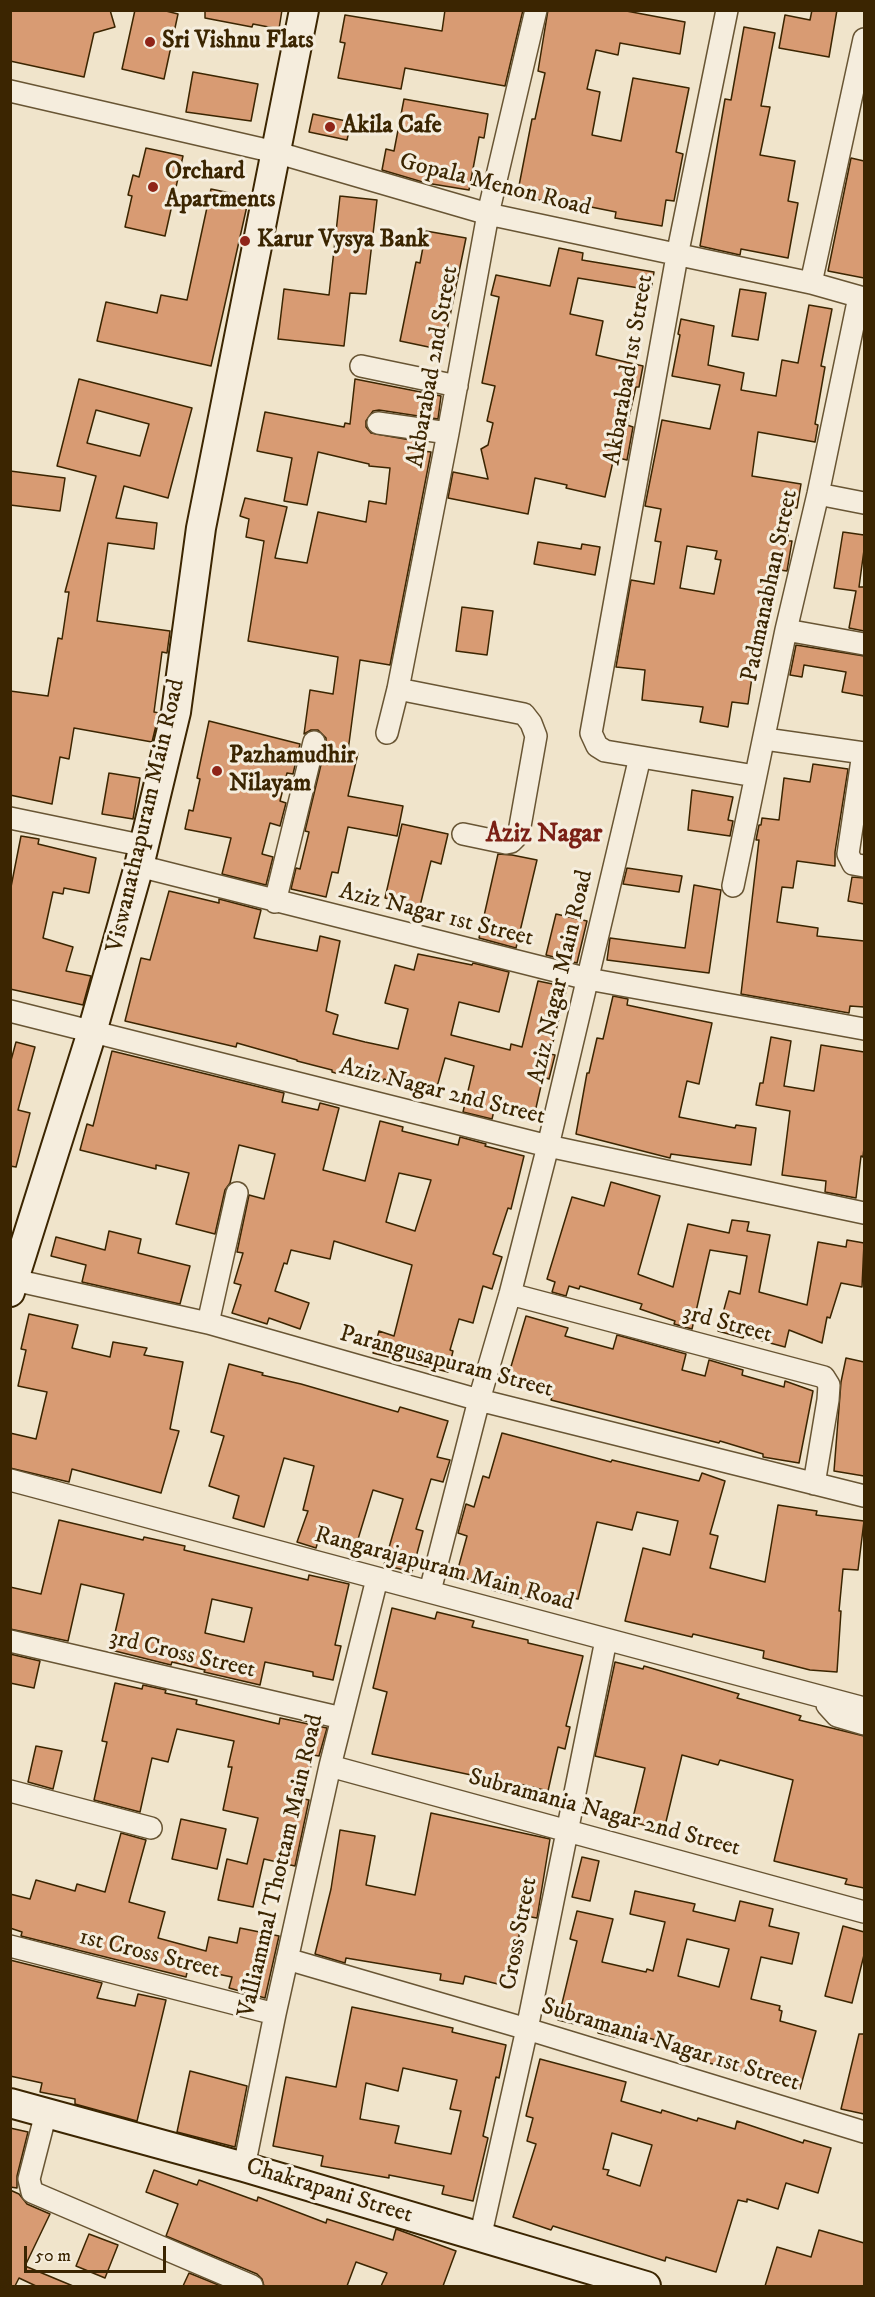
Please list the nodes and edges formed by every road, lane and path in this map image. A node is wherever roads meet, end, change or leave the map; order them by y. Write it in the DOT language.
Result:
graph roads {
  1 [pos="304,10"];
  2 [pos="536,10"];
  3 [pos="727,10"];
  4 [pos="864,39"];
  5 [pos="10,91"];
  6 [pos="275,152"];
  7 [pos="488,214"];
  8 [pos="678,256"];
  9 [pos="811,283"];
  10 [pos="862,297"];
  11 [pos="361,366"];
  12 [pos="457,386"];
  13 [pos="378,423"];
  14 [pos="448,433"];
  15 [pos="818,494"];
  16 [pos="864,502"];
  17 [pos="786,630"];
  18 [pos="864,644"];
  19 [pos="398,689"];
  20 [pos="387,733"];
  21 [pos="765,740"];
  22 [pos="314,742"];
  23 [pos="864,753"];
  24 [pos="640,757"];
  25 [pos="755,776"];
  26 [pos="10,818"];
  27 [pos="463,834"];
  28 [pos="142,856"];
  29 [pos="864,866"];
  30 [pos="733,886"];
  31 [pos="275,902"];
  32 [pos="588,979"];
  33 [pos="10,1011"];
  34 [pos="864,1029"];
  35 [pos="92,1032"];
  36 [pos="548,1146"];
  37 [pos="237,1193"];
  38 [pos="864,1213"];
  39 [pos="12,1286"];
  40 [pos="510,1294"];
  41 [pos="208,1323"];
  42 [pos="478,1400"];
  43 [pos="10,1480"];
  44 [pos="814,1484"];
  45 [pos="864,1496"];
  46 [pos="377,1579"];
  47 [pos="430,1591"];
  48 [pos="606,1640"];
  49 [pos="10,1641"];
  50 [pos="864,1696"];
  51 [pos="821,1698"];
  52 [pos="864,1708"];
  53 [pos="342,1719"];
  54 [pos="864,1724"];
  55 [pos="330,1766"];
  56 [pos="10,1791"];
  57 [pos="152,1828"];
  58 [pos="566,1829"];
  59 [pos="864,1912"];
  60 [pos="10,1946"];
  61 [pos="287,1959"];
  62 [pos="275,2014"];
  63 [pos="527,2029"];
  64 [pos="10,2103"];
  65 [pos="46,2113"];
  66 [pos="864,2132"];
  67 [pos="244,2167"];
  68 [pos="480,2238"];
  69 [pos="629,2284"];
  70 [pos="252,2286"];
  1 -- 6 [label="main road, Viswanathapuram Main Road"];
  2 -- 7 [label="street, Akbarabad 2nd Street"];
  3 -- 8 [label="street, Akbarabad 1st Street"];
  4 -- 9 [label="street"];
  5 -- 6 [label="street, Gopala Menon Road"];
  6 -- 7 [label="street, Gopala Menon Road"];
  6 -- 28 [label="main road, Viswanathapuram Main Road"];
  7 -- 8 [label="street, Gopala Menon Road"];
  7 -- 12 [label="street, Akbarabad 2nd Street"];
  8 -- 9 [label="street, Gopala Menon Road"];
  8 -- 24 [label="street, Akbarabad 1st Street"];
  9 -- 10 [label="street, Gopala Menon Road"];
  10 -- 15 [label="street, Padmanabhan Street"];
  11 -- 12 [label="street"];
  12 -- 14 [label="street, Akbarabad 2nd Street"];
  13 -- 14 [label="street"];
  14 -- 19 [label="street, Akbarabad 2nd Street"];
  15 -- 16 [label="street"];
  15 -- 17 [label="street, Padmanabhan Street"];
  17 -- 18 [label="street"];
  17 -- 21 [label="street, Padmanabhan Street"];
  19 -- 20 [label="street, Akbarabad 2nd Street"];
  19 -- 27 [label="street"];
  21 -- 23 [label="street"];
  21 -- 25 [label="street, Padmanabhan Street"];
  22 -- 31 [label="street"];
  23 -- 29 [label="street"];
  24 -- 25 [label="street"];
  24 -- 32 [label="street, Aziz Nagar Main Road"];
  25 -- 30 [label="street, Padmanabhan Street"];
  26 -- 28 [label="street, Aziz Nagar 1st Street"];
  28 -- 31 [label="street, Aziz Nagar 1st Street"];
  28 -- 35 [label="main road, Viswanathapuram Main Road"];
  31 -- 32 [label="street, Aziz Nagar 1st Street"];
  32 -- 34 [label="street, Aziz Nagar 1st Street"];
  32 -- 36 [label="street, Aziz Nagar Main Road"];
  33 -- 35 [label="street, Aziz Nagar 2nd Street"];
  35 -- 36 [label="street, Aziz Nagar 2nd Street"];
  35 -- 39 [label="main road, Viswanathapuram Main Road"];
  36 -- 38 [label="street, Aziz Nagar 2nd Street"];
  36 -- 40 [label="street, Aziz Nagar Main Road"];
  37 -- 41 [label="street"];
  39 -- 41 [label="street, Parangusapuram Street"];
  40 -- 42 [label="street, Aziz Nagar Main Road"];
  40 -- 44 [label="street, 3rd Street"];
  41 -- 42 [label="street, Parangusapuram Street"];
  42 -- 44 [label="street, Parangusapuram Street"];
  42 -- 47 [label="street, Aziz Nagar Main Road"];
  43 -- 46 [label="street, Rangarajapuram Main Road"];
  44 -- 45 [label="street, Parangusapuram Street"];
  46 -- 47 [label="street, Rangarajapuram Main Road"];
  46 -- 53 [label="street, Valliammal Thottam Main Road"];
  47 -- 48 [label="street, Rangarajapuram Main Road"];
  48 -- 51 [label="street, Rangarajapuram Main Road"];
  48 -- 58 [label="street, Cross Street"];
  49 -- 53 [label="street, 3rd Cross Street"];
  50 -- 51 [label="street"];
  51 -- 52 [label="street, Rangarajapuram Main Road"];
  51 -- 54 [label="street"];
  53 -- 55 [label="street, Valliammal Thottam Main Road"];
  55 -- 58 [label="street, Subramania Nagar 2nd Street"];
  55 -- 61 [label="street, Valliammal Thottam Main Road"];
  56 -- 57 [label="street"];
  58 -- 59 [label="street, Subramania Nagar 2nd Street"];
  58 -- 63 [label="street, Cross Street"];
  60 -- 62 [label="street, 1st Cross Street"];
  61 -- 62 [label="street, Valliammal Thottam Main Road"];
  61 -- 63 [label="street, Subramania Nagar 1st Street"];
  62 -- 67 [label="street, Valliammal Thottam Main Road"];
  63 -- 66 [label="street, Subramania Nagar 1st Street"];
  63 -- 68 [label="street, Cross Street"];
  64 -- 65 [label="main road, Chakrapani Street"];
  65 -- 67 [label="main road, Chakrapani Street"];
  65 -- 70 [label="street"];
  67 -- 68 [label="main road, Chakrapani Street"];
  68 -- 69 [label="main road, Chakrapani Street"];
}
